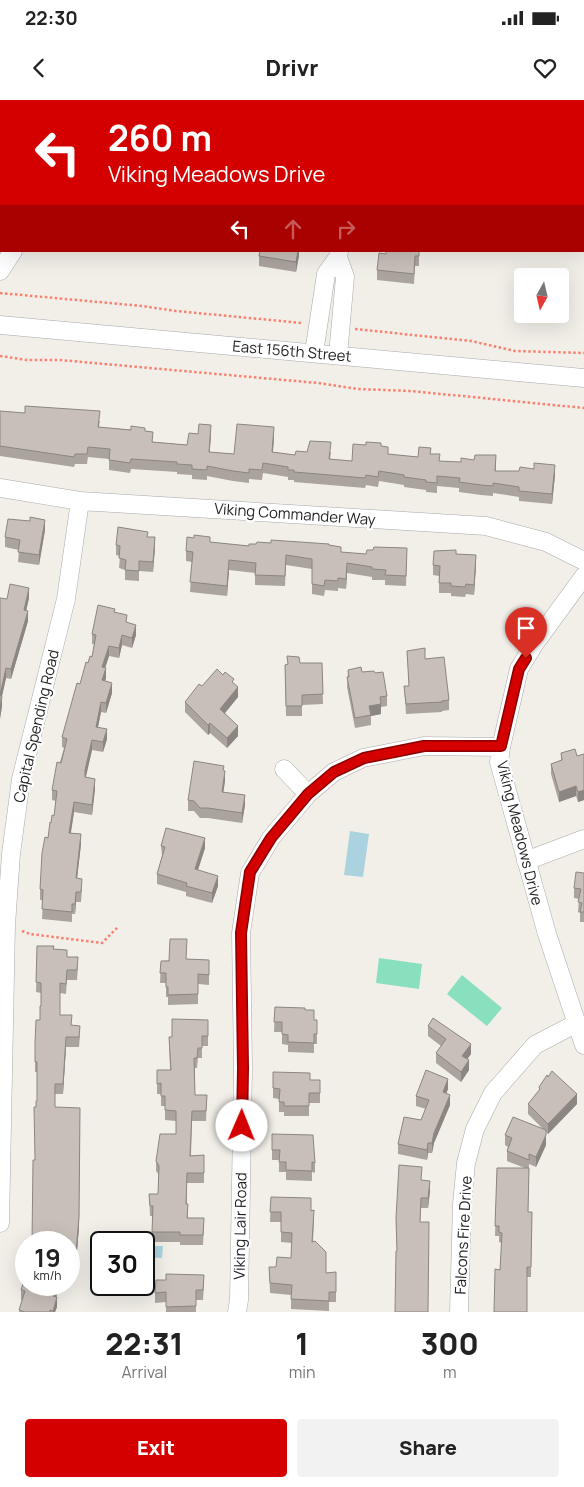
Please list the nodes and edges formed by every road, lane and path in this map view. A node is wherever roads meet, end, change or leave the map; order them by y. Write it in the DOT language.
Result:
graph roads {
  1 [pos="12,252"];
  2 [pos="338,254"];
  3 [pos="0,272"];
  4 [pos="0,293"];
  5 [pos="318,324"];
  6 [pos="0,325"];
  7 [pos="340,328"];
  8 [pos="314,353"];
  9 [pos="584,353"];
  10 [pos="338,355"];
  11 [pos="0,356"];
  12 [pos="584,378"];
  13 [pos="584,408"];
  14 [pos="0,488"];
  15 [pos="80,501"];
  16 [pos="584,561"];
  17 [pos="584,576"];
  18 [pos="501,746"];
  19 [pos="284,769"];
  20 [pos="308,794"];
  21 [pos="584,839"];
  22 [pos="526,861"];
  23 [pos="6,925"];
  24 [pos="118,927"];
  25 [pos="576,1023"];
  26 [pos="584,1046"];
  27 [pos="0,1224"];
  28 [pos="237,1312"];
  29 [pos="459,1312"];
  1 -- 3 [label="street"];
  2 -- 5 [label="street"];
  2 -- 7 [label="street"];
  4 -- 5 [label="path"];
  5 -- 8 [label="street"];
  6 -- 8 [label="street, East 156th Street"];
  7 -- 9 [label="path"];
  7 -- 10 [label="street"];
  8 -- 10 [label="street, East 156th Street"];
  10 -- 12 [label="street, East 156th Street"];
  11 -- 13 [label="path"];
  14 -- 15 [label="street, Viking Commander Way"];
  15 -- 16 [label="street, Viking Commander Way"];
  15 -- 23 [label="street, Capital Spending Road"];
  17 -- 18 [label="street, Viking Meadows Drive"];
  18 -- 20 [label="street, Viking Lair Road"];
  18 -- 22 [label="street, Viking Meadows Drive"];
  19 -- 20 [label="street"];
  20 -- 28 [label="street, Viking Lair Road"];
  21 -- 22 [label="street"];
  22 -- 25 [label="street, Viking Meadows Drive"];
  23 -- 24 [label="path"];
  23 -- 27 [label="street, Capital Spending Road"];
  25 -- 26 [label="street, Viking Meadows Drive"];
  25 -- 29 [label="street, Falcons Fire Drive"];
}
